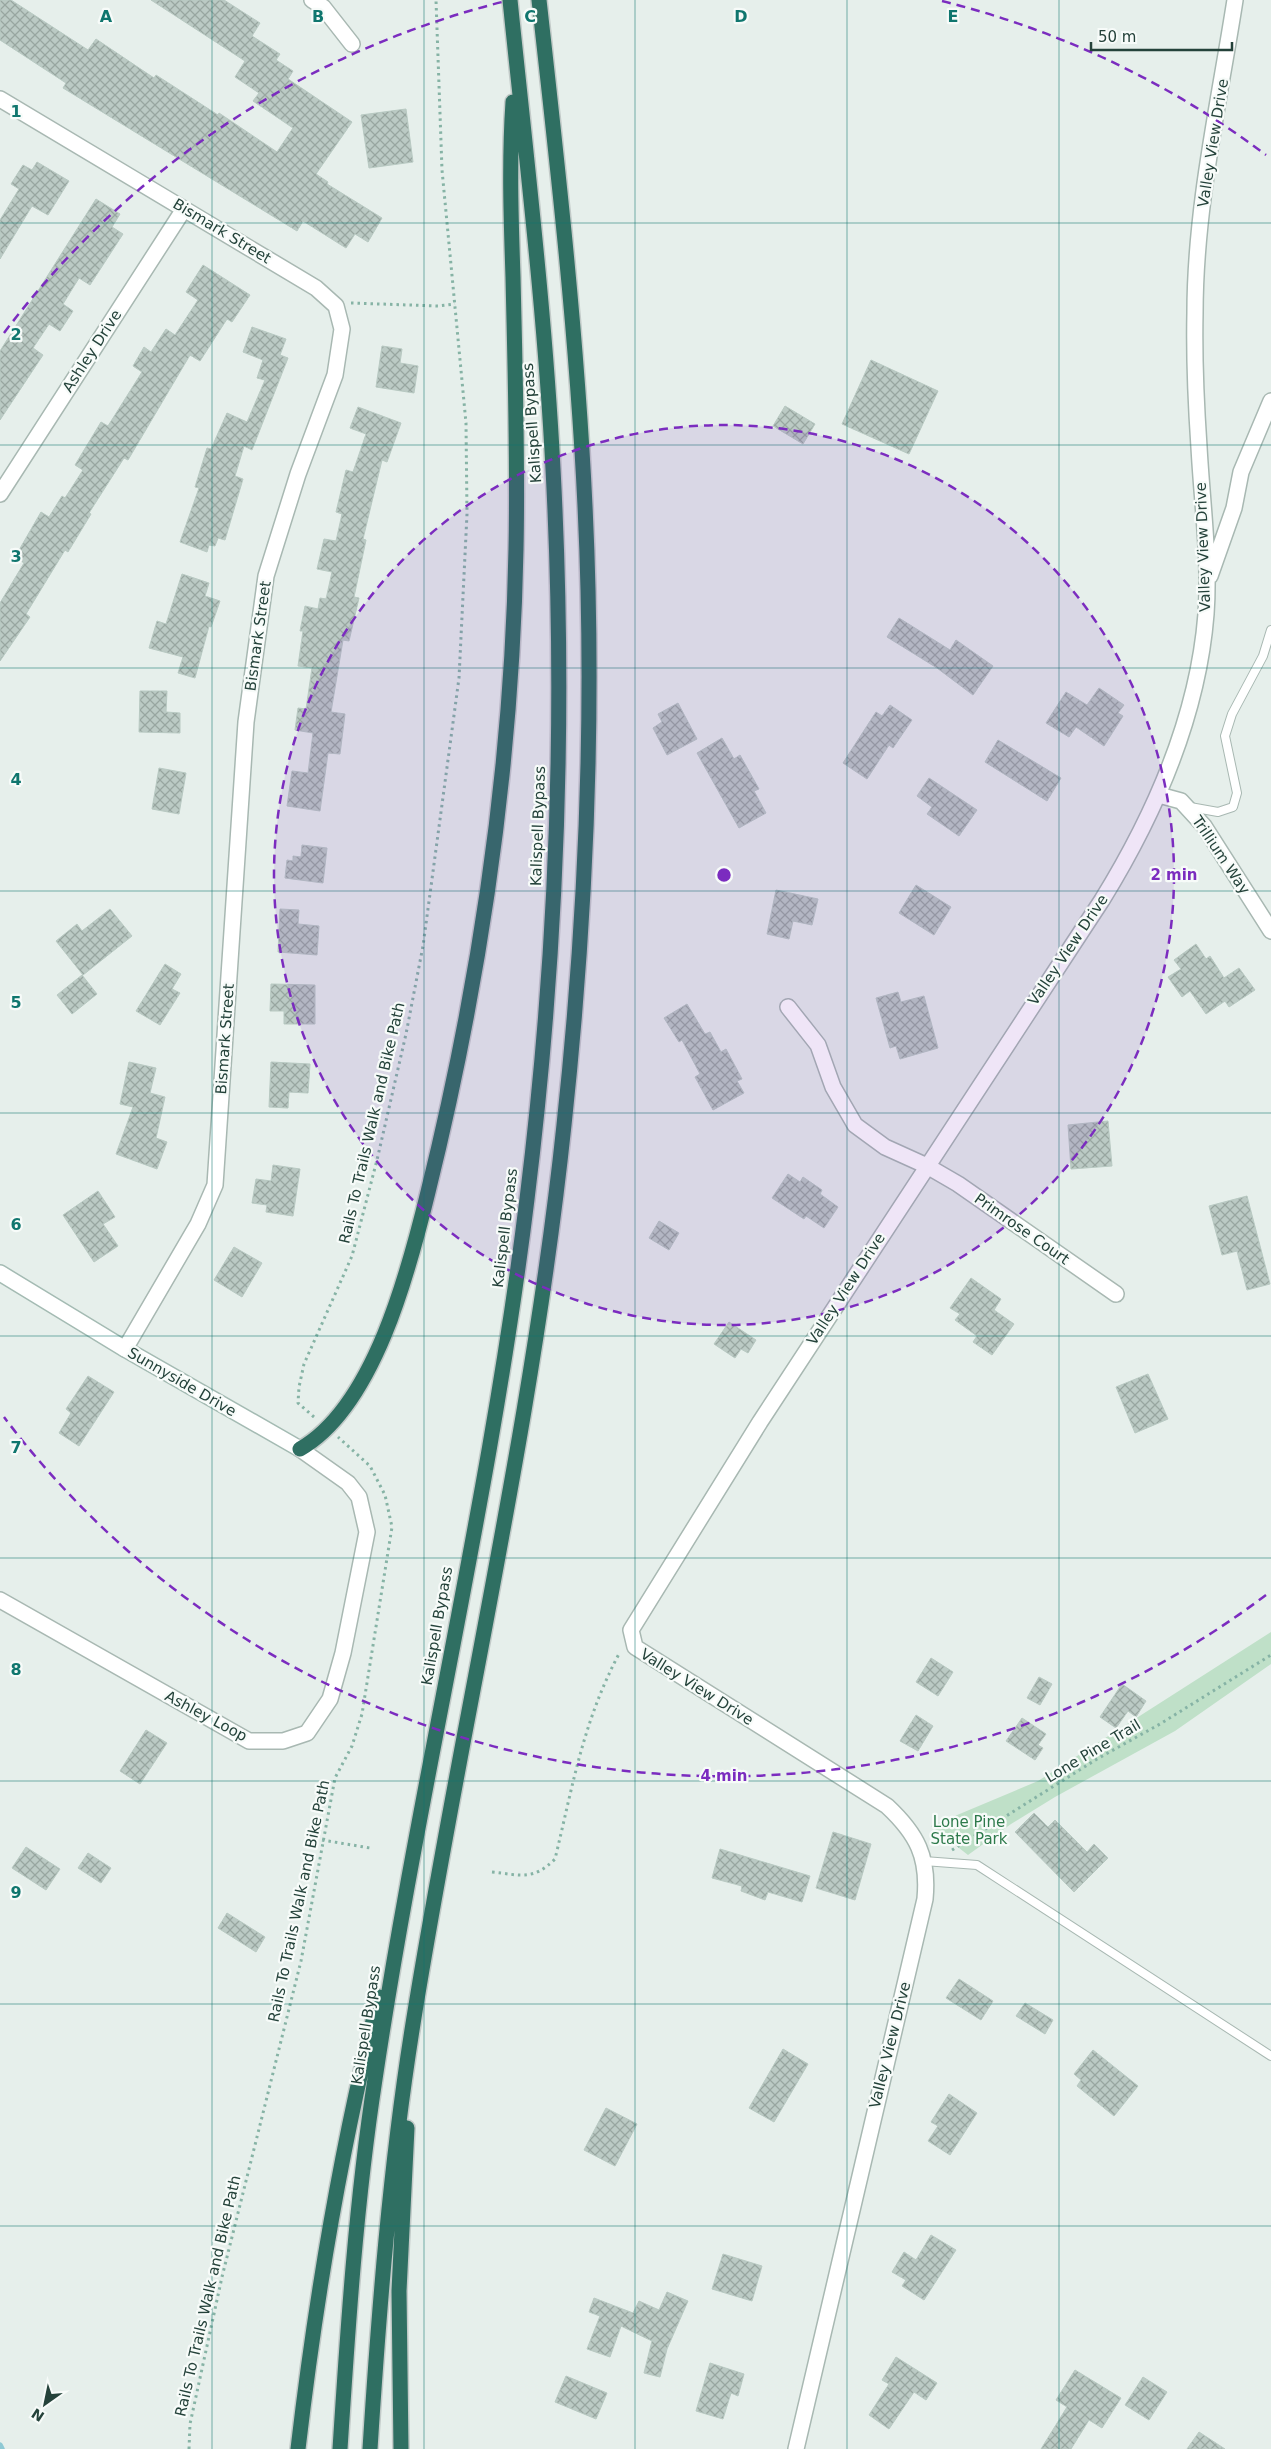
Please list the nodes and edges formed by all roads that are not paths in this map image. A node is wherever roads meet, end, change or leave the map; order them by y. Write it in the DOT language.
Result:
graph roads {
  1 [pos="312,0"];
  2 [pos="510,0"];
  3 [pos="539,0"];
  4 [pos="1235,0"];
  5 [pos="352,44"];
  6 [pos="516,56"];
  7 [pos="1,102"];
  8 [pos="184,209"];
  9 [pos="1271,401"];
  10 [pos="0,494"];
  11 [pos="1207,584"];
  12 [pos="1271,630"];
  13 [pos="1159,794"];
  14 [pos="1188,807"];
  15 [pos="1271,932"];
  16 [pos="788,1007"];
  17 [pos="927,1166"];
  18 [pos="0,1273"];
  19 [pos="1116,1294"];
  20 [pos="126,1350"];
  21 [pos="300,1449"];
  22 [pos="359,1497"];
  23 [pos="0,1600"];
  24 [pos="924,1861"];
  25 [pos="402,1911"];
  26 [pos="412,2033"];
  27 [pos="1271,2056"];
  28 [pos="298,2449"];
  29 [pos="340,2449"];
  30 [pos="370,2449"];
  31 [pos="401,2449"];
  32 [pos="796,2449"];
  1 -- 5 [label="street"];
  2 -- 6 [label="highway, Kalispell Bypass"];
  3 -- 26 [label="highway"];
  4 -- 11 [label="street, Valley View Drive"];
  6 -- 21 [label="highway"];
  6 -- 25 [label="highway, Kalispell Bypass"];
  7 -- 8 [label="street, Bismark Street"];
  8 -- 10 [label="street, Ashley Drive"];
  8 -- 20 [label="street, Bismark Street"];
  9 -- 11 [label="street"];
  11 -- 13 [label="street, Valley View Drive"];
  12 -- 14 [label="lane"];
  13 -- 14 [label="street, Trillium Way"];
  13 -- 17 [label="street, Valley View Drive"];
  14 -- 15 [label="street, Trillium Way"];
  16 -- 17 [label="street, Primrose Court"];
  17 -- 19 [label="street, Primrose Court"];
  17 -- 24 [label="street, Valley View Drive"];
  18 -- 20 [label="street, Sunnyside Drive"];
  20 -- 21 [label="street, Sunnyside Drive"];
  21 -- 22 [label="street, Sunnyside Drive"];
  22 -- 23 [label="street, Ashley Loop"];
  24 -- 27 [label="lane"];
  24 -- 32 [label="street, Valley View Drive"];
  25 -- 28 [label="highway"];
  25 -- 29 [label="highway, Kalispell Bypass"];
  26 -- 30 [label="highway"];
  26 -- 31 [label="highway"];
}
